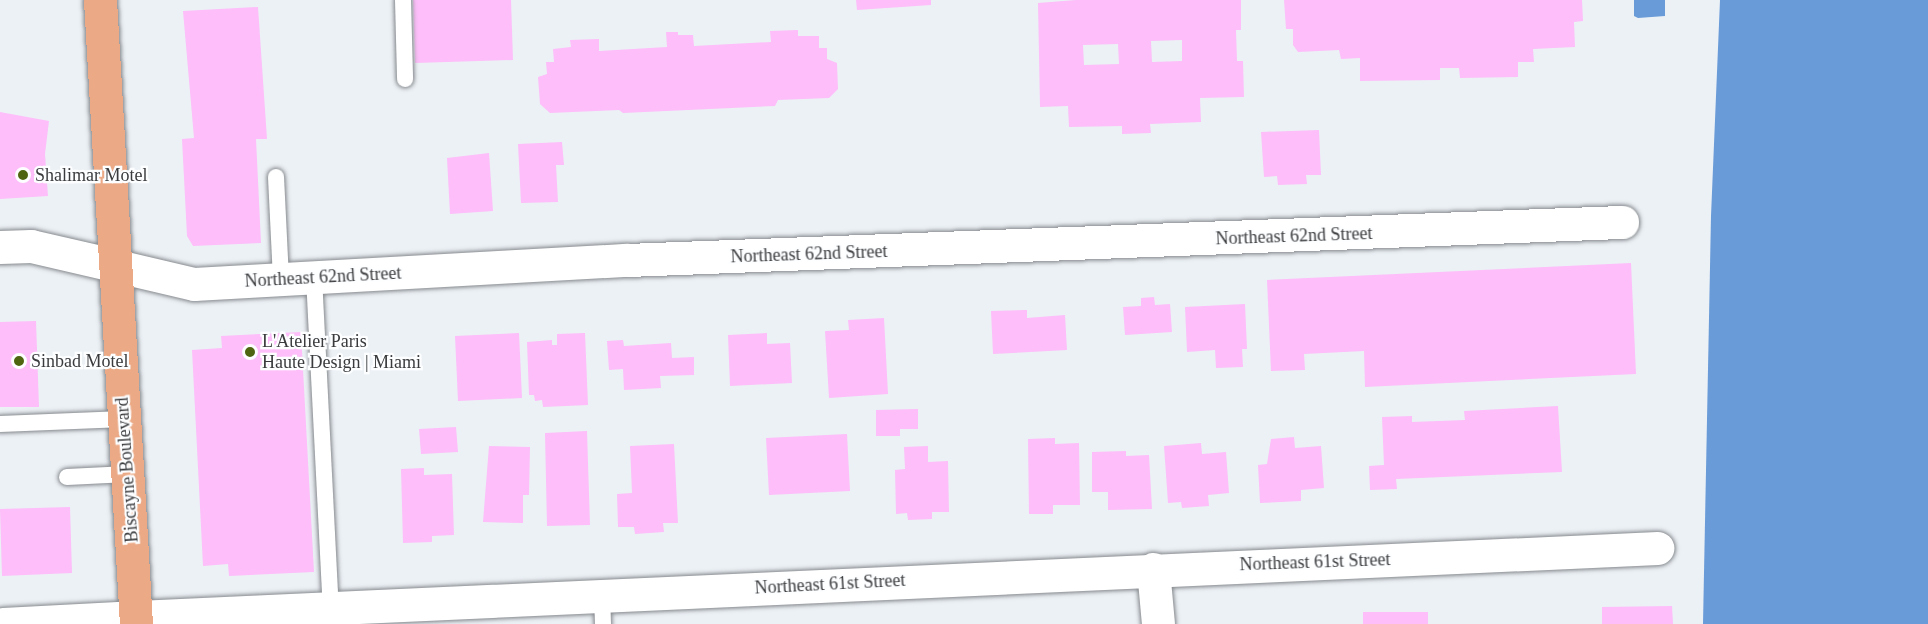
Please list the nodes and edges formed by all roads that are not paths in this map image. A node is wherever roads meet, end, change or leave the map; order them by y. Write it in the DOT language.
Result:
graph roads {
  1 [pos="100,0"];
  2 [pos="403,0"];
  3 [pos="405,79"];
  4 [pos="276,177"];
  5 [pos="1622,222"];
  6 [pos="0,247"];
  7 [pos="113,265"];
  8 [pos="314,277"];
  9 [pos="281,279"];
  10 [pos="124,419"];
  11 [pos="0,424"];
  12 [pos="128,474"];
  13 [pos="68,477"];
  14 [pos="1656,548"];
  15 [pos="1153,569"];
  16 [pos="331,607"];
  17 [pos="603,609"];
  18 [pos="289,617"];
  19 [pos="138,622"];
  20 [pos="3,624"];
  21 [pos="1158,624"];
  1 -- 7 [label="main road, Biscayne Boulevard"];
  2 -- 3 [label="lane"];
  4 -- 9 [label="lane"];
  5 -- 8 [label="street, Northeast 62nd Street"];
  6 -- 7 [label="street, Northeast 62nd Street"];
  7 -- 9 [label="street, Northeast 62nd Street"];
  7 -- 10 [label="main road, Biscayne Boulevard"];
  8 -- 9 [label="street, Northeast 62nd Street"];
  8 -- 16 [label="lane"];
  10 -- 11 [label="lane"];
  10 -- 12 [label="main road, Biscayne Boulevard"];
  12 -- 13 [label="lane"];
  12 -- 19 [label="main road, Biscayne Boulevard"];
  14 -- 15 [label="street, Northeast 61st Street"];
  15 -- 17 [label="street, Northeast 61st Street"];
  15 -- 21 [label="street"];
  16 -- 17 [label="street, Northeast 61st Street"];
  16 -- 18 [label="street, Northeast 61st Street"];
  18 -- 19 [label="street, Northeast 61st Street"];
  19 -- 20 [label="street, Northeast 61st Street"];
}
